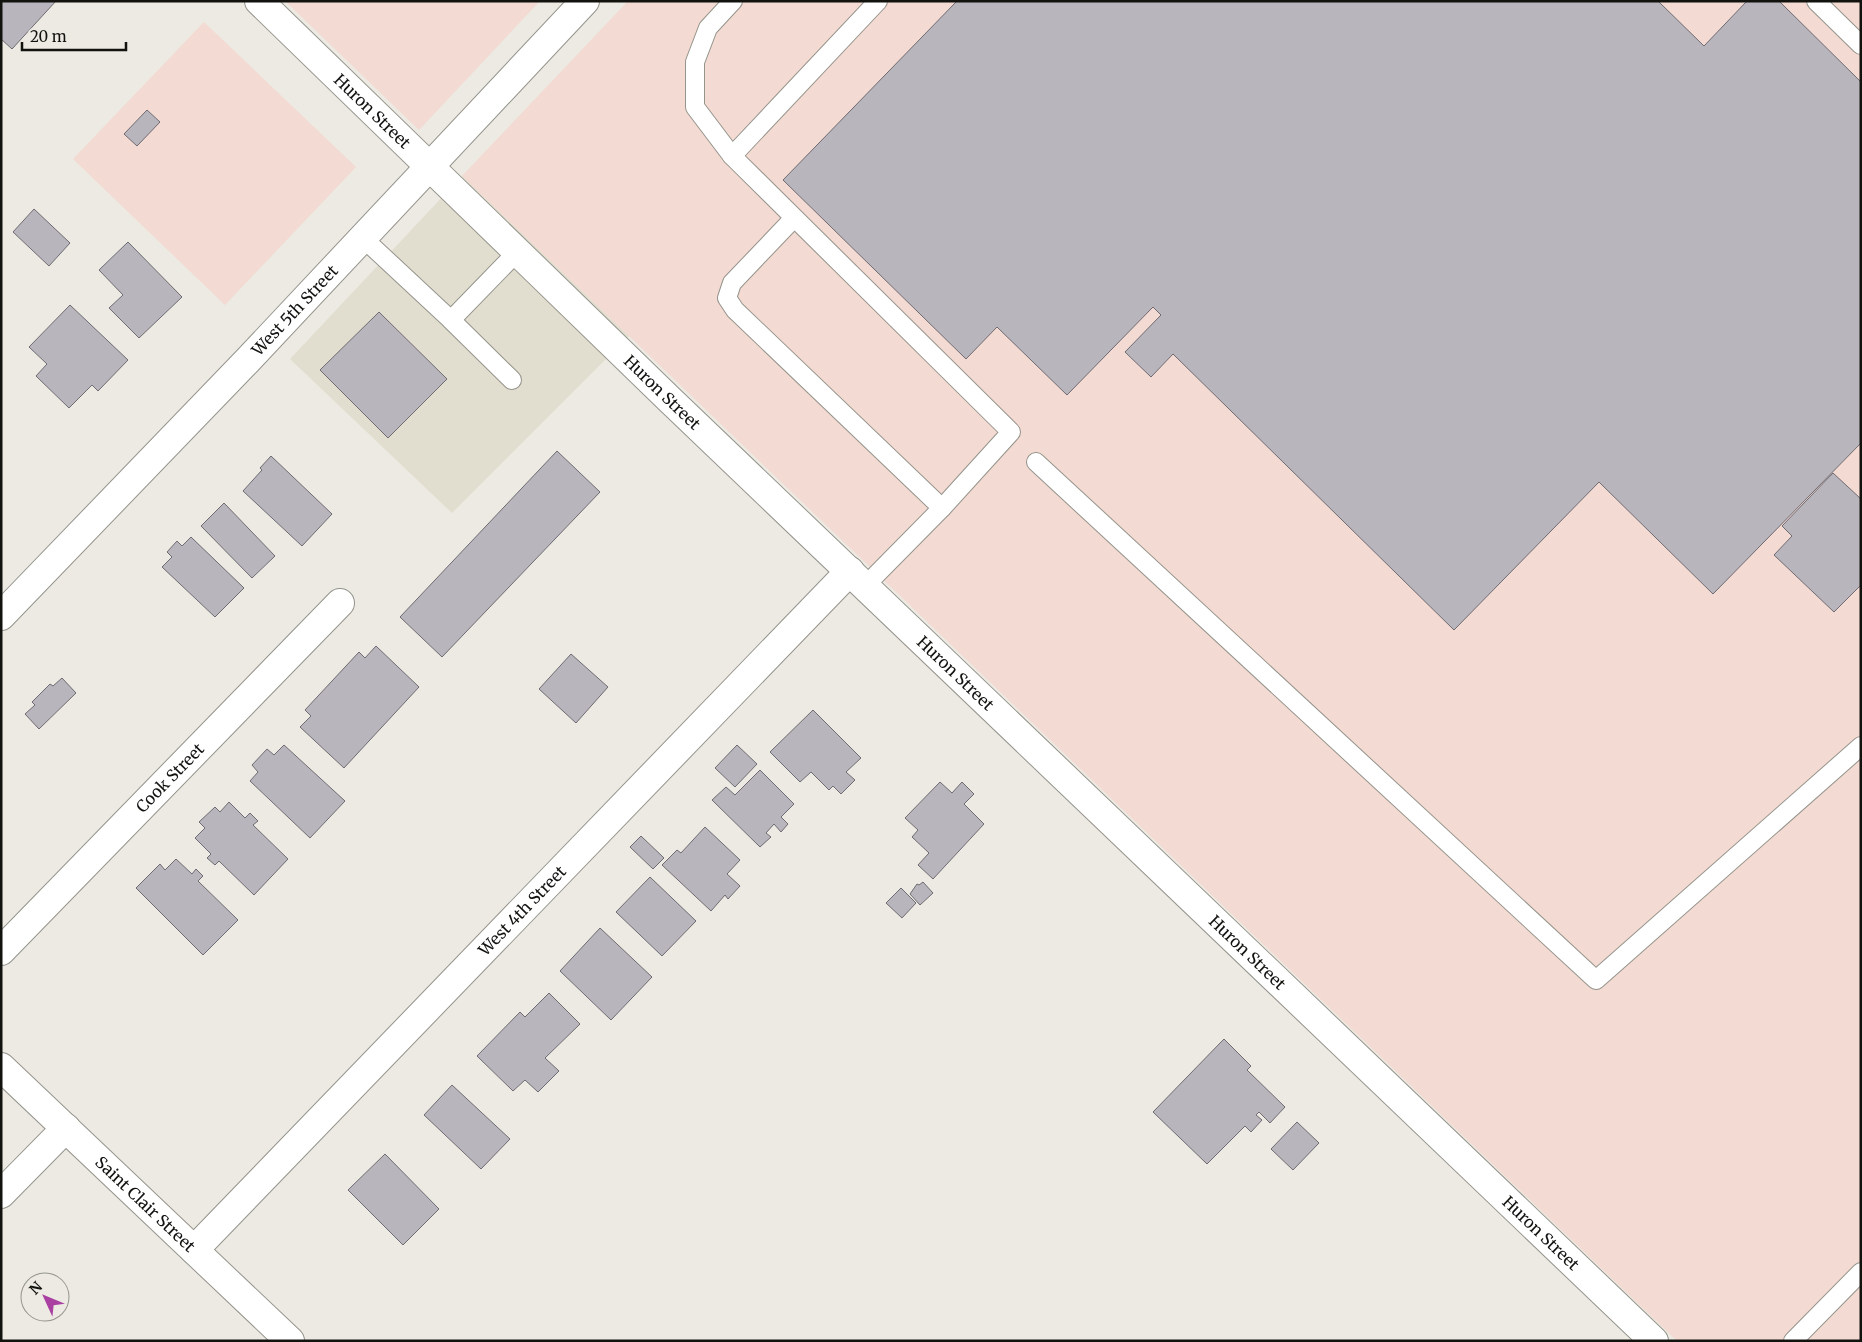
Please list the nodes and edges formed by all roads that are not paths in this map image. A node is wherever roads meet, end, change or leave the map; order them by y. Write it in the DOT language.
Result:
graph roads {
  1 [pos="259,1"];
  2 [pos="586,1"];
  3 [pos="733,1"];
  4 [pos="878,1"];
  5 [pos="1816,1"];
  6 [pos="1861,45"];
  7 [pos="732,156"];
  8 [pos="429,167"];
  9 [pos="794,218"];
  10 [pos="363,238"];
  11 [pos="517,252"];
  12 [pos="451,320"];
  13 [pos="512,380"];
  14 [pos="1036,462"];
  15 [pos="942,508"];
  16 [pos="857,579"];
  17 [pos="340,603"];
  18 [pos="1,616"];
  19 [pos="1861,746"];
  20 [pos="1,951"];
  21 [pos="1,1067"];
  22 [pos="66,1128"];
  23 [pos="1,1194"];
  24 [pos="194,1250"];
  25 [pos="1861,1272"];
  26 [pos="290,1341"];
  27 [pos="1654,1341"];
  28 [pos="1793,1341"];
  1 -- 8 [label="street, Huron Street"];
  2 -- 8 [label="street, West 5th Street"];
  3 -- 7 [label="lane"];
  4 -- 7 [label="lane"];
  5 -- 6 [label="lane"];
  7 -- 9 [label="lane"];
  8 -- 10 [label="street, West 5th Street"];
  8 -- 11 [label="street, Huron Street"];
  9 -- 15 [label="lane"];
  9 -- 15 [label="lane"];
  10 -- 12 [label="lane"];
  10 -- 18 [label="street, West 5th Street"];
  11 -- 12 [label="lane"];
  11 -- 16 [label="street, Huron Street"];
  12 -- 13 [label="lane"];
  14 -- 19 [label="lane"];
  15 -- 16 [label="lane"];
  16 -- 24 [label="street, West 4th Street"];
  16 -- 27 [label="street, Huron Street"];
  17 -- 20 [label="street, Cook Street"];
  21 -- 22 [label="street, Saint Clair Street"];
  22 -- 23 [label="street"];
  22 -- 24 [label="street, Saint Clair Street"];
  24 -- 26 [label="street, Saint Clair Street"];
  25 -- 28 [label="lane"];
}
